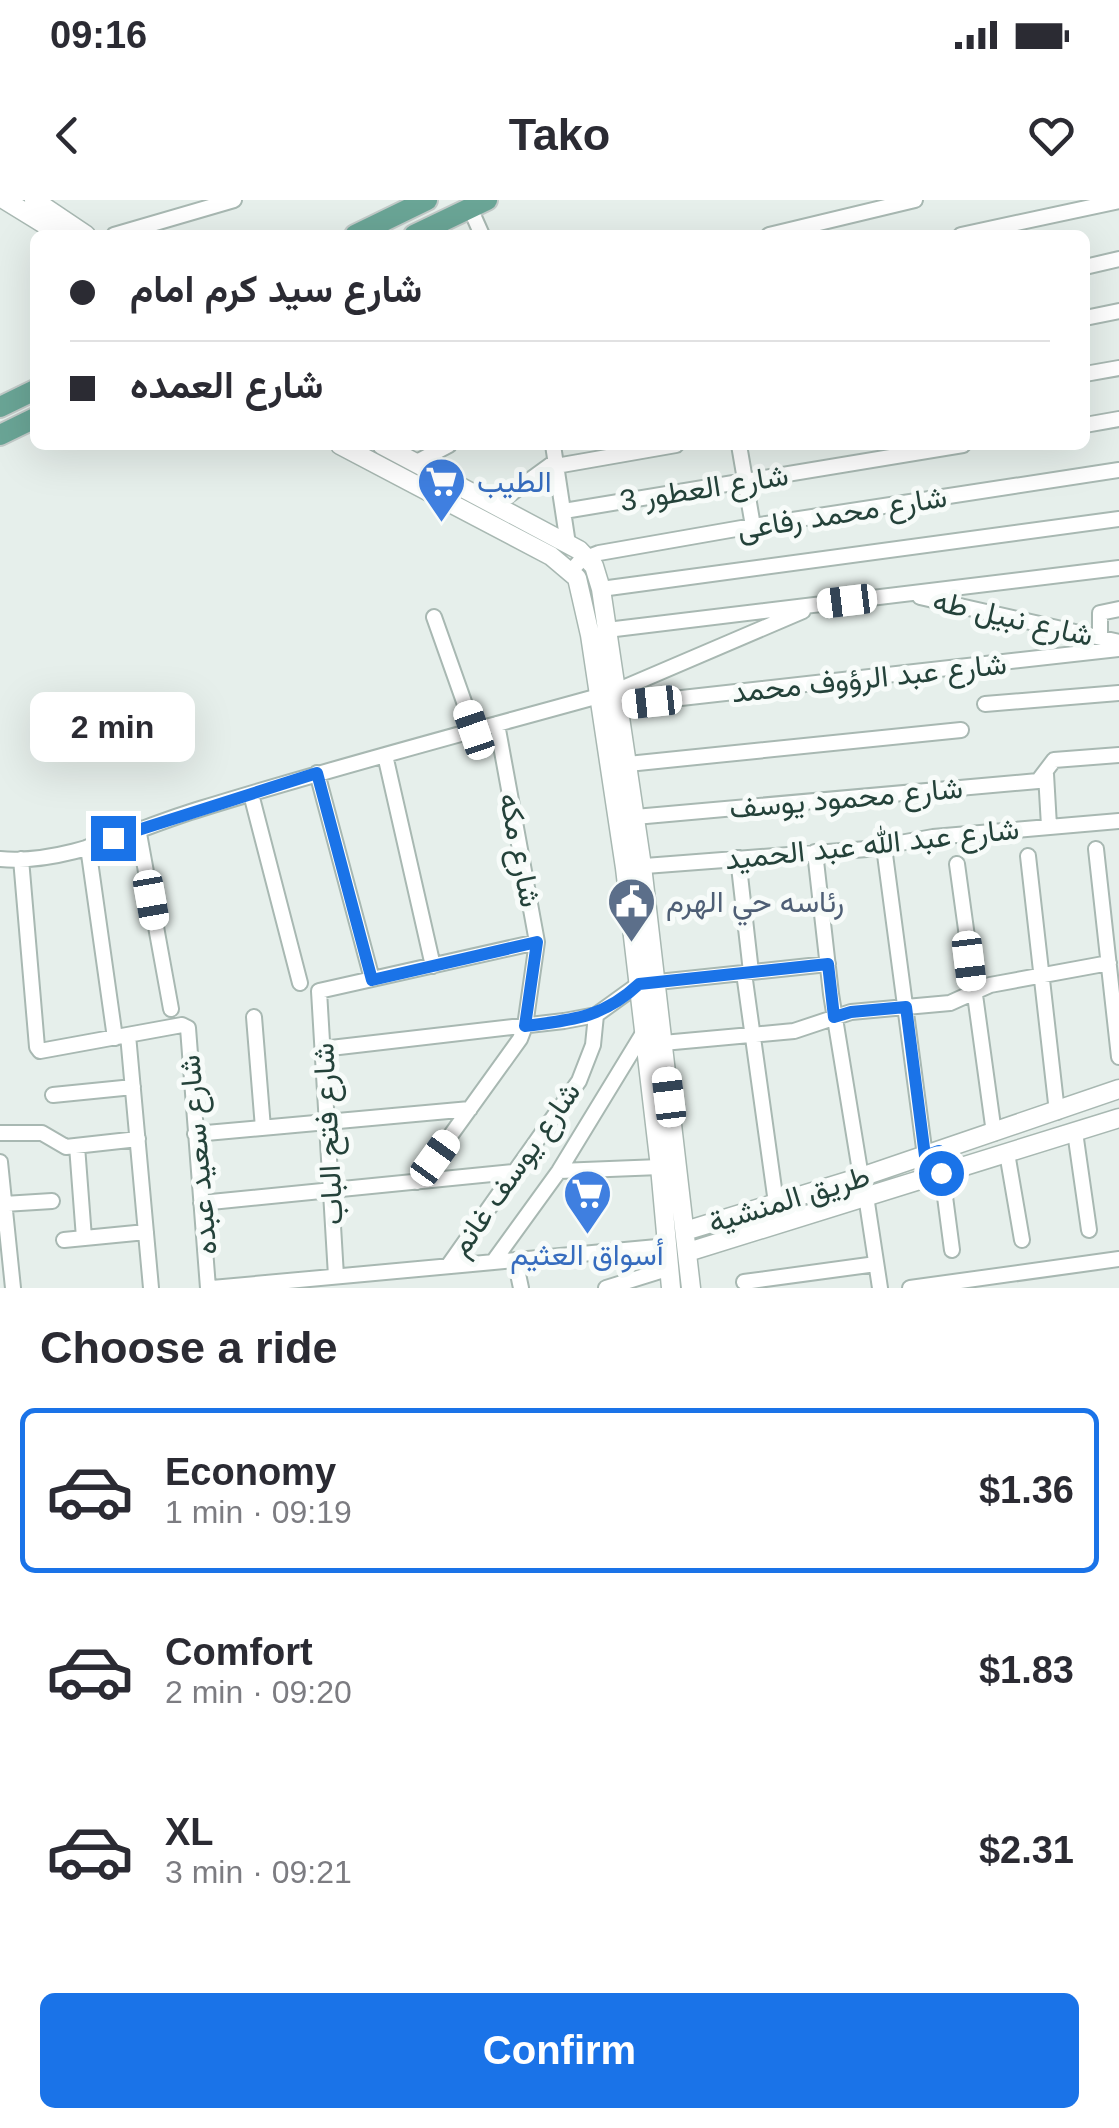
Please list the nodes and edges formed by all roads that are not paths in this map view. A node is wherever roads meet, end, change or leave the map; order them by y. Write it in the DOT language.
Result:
graph roads {
  1 [pos="234,200"];
  2 [pos="427,200"];
  3 [pos="915,200"];
  4 [pos="1119,201"];
  5 [pos="16,204"];
  6 [pos="478,204"];
  7 [pos="55,230"];
  8 [pos="75,230"];
  9 [pos="131,230"];
  10 [pos="365,230"];
  11 [pos="424,230"];
  12 [pos="481,230"];
  13 [pos="790,230"];
  14 [pos="984,230"];
  15 [pos="1119,260"];
  16 [pos="1090,265"];
  17 [pos="1119,311"];
  18 [pos="1090,317"];
  19 [pos="1119,368"];
  20 [pos="1090,373"];
  21 [pos="30,392"];
  22 [pos="0,407"];
  23 [pos="1119,419"];
  24 [pos="30,420"];
  25 [pos="1090,424"];
  26 [pos="0,434"];
  27 [pos="349,450"];
  28 [pos="391,450"];
  29 [pos="440,450"];
  30 [pos="626,450"];
  31 [pos="740,450"];
  32 [pos="933,450"];
  33 [pos="555,457"];
  34 [pos="415,463"];
  35 [pos="1119,470"];
  36 [pos="745,481"];
  37 [pos="494,506"];
  38 [pos="564,511"];
  39 [pos="1119,519"];
  40 [pos="753,526"];
  41 [pos="568,544"];
  42 [pos="587,556"];
  43 [pos="1119,568"];
  44 [pos="570,571"];
  45 [pos="601,590"];
  46 [pos="906,594"];
  47 [pos="817,605"];
  48 [pos="1119,609"];
  49 [pos="434,617"];
  50 [pos="607,630"];
  51 [pos="1100,638"];
  52 [pos="1119,645"];
  53 [pos="1119,693"];
  54 [pos="611,697"];
  55 [pos="985,704"];
  56 [pos="496,724"];
  57 [pos="474,730"];
  58 [pos="961,730"];
  59 [pos="386,754"];
  60 [pos="1119,755"];
  61 [pos="628,764"];
  62 [pos="1046,770"];
  63 [pos="317,773"];
  64 [pos="251,794"];
  65 [pos="635,817"];
  66 [pos="1119,821"];
  67 [pos="1049,826"];
  68 [pos="138,828"];
  69 [pos="88,847"];
  70 [pos="884,847"];
  71 [pos="1096,848"];
  72 [pos="815,852"];
  73 [pos="1028,856"];
  74 [pos="738,858"];
  75 [pos="0,859"];
  76 [pos="21,860"];
  77 [pos="957,864"];
  78 [pos="633,867"];
  79 [pos="1119,877"];
  80 [pos="1100,878"];
  81 [pos="537,942"];
  82 [pos="1113,944"];
  83 [pos="1109,963"];
  84 [pos="828,964"];
  85 [pos="433,966"];
  86 [pos="748,972"];
  87 [pos="1041,975"];
  88 [pos="372,980"];
  89 [pos="300,983"];
  90 [pos="647,983"];
  91 [pos="973,994"];
  92 [pos="906,1007"];
  93 [pos="171,1008"];
  94 [pos="596,1015"];
  95 [pos="254,1017"];
  96 [pos="834,1017"];
  97 [pos="525,1026"];
  98 [pos="645,1030"];
  99 [pos="753,1034"];
  100 [pos="122,1036"];
  101 [pos="663,1043"];
  102 [pos="322,1050"];
  103 [pos="1119,1057"];
  104 [pos="133,1087"];
  105 [pos="1119,1089"];
  106 [pos="53,1094"];
  107 [pos="470,1109"];
  108 [pos="1057,1112"];
  109 [pos="1119,1118"];
  110 [pos="328,1122"];
  111 [pos="263,1128"];
  112 [pos="1075,1132"];
  113 [pos="0,1133"];
  114 [pos="994,1133"];
  115 [pos="196,1134"];
  116 [pos="138,1140"];
  117 [pos="77,1146"];
  118 [pos="1007,1152"];
  119 [pos="932,1154"];
  120 [pos="0,1162"];
  121 [pos="660,1167"];
  122 [pos="559,1171"];
  123 [pos="513,1172"];
  124 [pos="941,1173"];
  125 [pos="860,1177"];
  126 [pos="417,1182"];
  127 [pos="331,1190"];
  128 [pos="866,1196"];
  129 [pos="52,1201"];
  130 [pos="776,1202"];
  131 [pos="201,1203"];
  132 [pos="4,1204"];
  133 [pos="685,1230"];
  134 [pos="1089,1230"];
  135 [pos="146,1232"];
  136 [pos="84,1238"];
  137 [pos="64,1240"];
  138 [pos="1022,1240"];
  139 [pos="668,1246"];
  140 [pos="952,1250"];
  141 [pos="688,1252"];
  142 [pos="1119,1258"];
  143 [pos="516,1260"];
  144 [pos="493,1262"];
  145 [pos="876,1264"];
  146 [pos="448,1266"];
  147 [pos="670,1268"];
  148 [pos="336,1276"];
  149 [pos="744,1282"];
  150 [pos="12,1288"];
  151 [pos="151,1288"];
  152 [pos="210,1288"];
  153 [pos="521,1288"];
  154 [pos="606,1288"];
  155 [pos="671,1288"];
  156 [pos="692,1288"];
  157 [pos="880,1288"];
  158 [pos="910,1288"];
  1 -- 9 [label="street"];
  2 -- 10 [label="main road"];
  3 -- 13 [label="street"];
  4 -- 14 [label="street"];
  5 -- 7 [label="street"];
  5 -- 8 [label="street"];
  6 -- 11 [label="main road"];
  6 -- 12 [label="street"];
  15 -- 16 [label="street"];
  17 -- 18 [label="street"];
  19 -- 20 [label="street"];
  21 -- 22 [label="main road"];
  23 -- 25 [label="street"];
  24 -- 26 [label="main road"];
  27 -- 44 [label="street"];
  28 -- 34 [label="street"];
  29 -- 34 [label="street"];
  30 -- 33 [label="street"];
  31 -- 36 [label="street"];
  32 -- 36 [label="street, شارع العطور 3"];
  33 -- 37 [label="street"];
  33 -- 38 [label="street"];
  34 -- 37 [label="street"];
  35 -- 40 [label="street, شارع محمد رفاعى"];
  36 -- 38 [label="street, شارع العطور 3"];
  36 -- 40 [label="street"];
  37 -- 41 [label="street"];
  38 -- 41 [label="street"];
  39 -- 45 [label="street"];
  40 -- 42 [label="street, شارع محمد رفاعى"];
  41 -- 42 [label="street"];
  42 -- 44 [label="street"];
  42 -- 45 [label="street"];
  43 -- 46 [label="street"];
  44 -- 54 [label="street"];
  45 -- 50 [label="street"];
  46 -- 47 [label="street"];
  46 -- 51 [label="street, شارع نبيل طه"];
  47 -- 50 [label="street"];
  47 -- 54 [label="street"];
  48 -- 51 [label="street"];
  49 -- 57 [label="street"];
  50 -- 54 [label="street"];
  51 -- 52 [label="street, شارع نبيل طه"];
  52 -- 54 [label="street, شارع عبد الرؤوف محمد"];
  53 -- 55 [label="street"];
  54 -- 56 [label="street"];
  54 -- 61 [label="street"];
  54 -- 78 [label="street"];
  56 -- 57 [label="street"];
  56 -- 81 [label="street, شارع مكه"];
  57 -- 59 [label="street"];
  58 -- 61 [label="street"];
  59 -- 63 [label="street"];
  59 -- 85 [label="street"];
  60 -- 62 [label="street, شارع محمود يوسف"];
  61 -- 65 [label="street"];
  62 -- 65 [label="street, شارع محمود يوسف"];
  62 -- 67 [label="street"];
  63 -- 64 [label="street"];
  63 -- 88 [label="street"];
  64 -- 68 [label="street"];
  64 -- 89 [label="street"];
  65 -- 78 [label="street"];
  66 -- 67 [label="street, شارع عبد الله عبد الحميد"];
  67 -- 70 [label="street, شارع عبد الله عبد الحميد"];
  68 -- 69 [label="street"];
  68 -- 93 [label="street"];
  69 -- 76 [label="street"];
  69 -- 100 [label="street"];
  70 -- 72 [label="street, شارع عبد الله عبد الحميد"];
  70 -- 92 [label="street"];
  71 -- 80 [label="street"];
  72 -- 74 [label="street, شارع عبد الله عبد الحميد"];
  72 -- 84 [label="street"];
  73 -- 87 [label="street"];
  74 -- 78 [label="street, شارع عبد الله عبد الحميد"];
  74 -- 86 [label="street"];
  75 -- 76 [label="street"];
  76 -- 100 [label="street"];
  77 -- 91 [label="street"];
  78 -- 90 [label="street"];
  79 -- 80 [label="street"];
  80 -- 82 [label="street"];
  81 -- 85 [label="street"];
  81 -- 97 [label="street, شارع مكه"];
  82 -- 83 [label="street"];
  83 -- 87 [label="street"];
  83 -- 103 [label="street"];
  84 -- 86 [label="street"];
  84 -- 96 [label="street"];
  85 -- 88 [label="street"];
  86 -- 90 [label="street"];
  86 -- 99 [label="street"];
  87 -- 91 [label="street"];
  87 -- 108 [label="street"];
  88 -- 102 [label="street, شارع فتح الباب"];
  90 -- 94 [label="street"];
  90 -- 98 [label="street"];
  90 -- 101 [label="street"];
  91 -- 92 [label="street"];
  91 -- 114 [label="street"];
  92 -- 96 [label="street"];
  92 -- 119 [label="street"];
  94 -- 97 [label="street"];
  94 -- 123 [label="street, شارع يوسف غانم"];
  95 -- 111 [label="street"];
  96 -- 99 [label="street"];
  96 -- 125 [label="street"];
  97 -- 102 [label="street"];
  97 -- 107 [label="street, شارع مكه"];
  98 -- 121 [label="street"];
  98 -- 122 [label="street"];
  99 -- 101 [label="street"];
  99 -- 130 [label="street"];
  100 -- 104 [label="street"];
  100 -- 115 [label="street, شارع سعيد عبده"];
  101 -- 133 [label="street"];
  102 -- 110 [label="street, شارع فتح الباب"];
  104 -- 106 [label="street"];
  104 -- 116 [label="street"];
  105 -- 108 [label="street, طريق المنشية"];
  107 -- 110 [label="street"];
  107 -- 126 [label="street, شارع مكه"];
  108 -- 114 [label="street, طريق المنشية"];
  109 -- 112 [label="street, طريق المنشية"];
  110 -- 111 [label="street"];
  110 -- 127 [label="street, شارع فتح الباب"];
  111 -- 115 [label="street"];
  112 -- 118 [label="street, طريق المنشية"];
  112 -- 134 [label="street"];
  113 -- 117 [label="street"];
  114 -- 119 [label="street, طريق المنشية"];
  115 -- 131 [label="street, شارع سعيد عبده"];
  116 -- 117 [label="street"];
  116 -- 135 [label="street"];
  117 -- 136 [label="street"];
  118 -- 124 [label="street, طريق المنشية"];
  118 -- 138 [label="street"];
  119 -- 124 [label="street"];
  119 -- 125 [label="street, طريق المنشية"];
  120 -- 132 [label="street"];
  121 -- 122 [label="street"];
  121 -- 139 [label="street"];
  122 -- 144 [label="street"];
  123 -- 126 [label="street"];
  123 -- 146 [label="street, شارع يوسف غانم"];
  124 -- 128 [label="street, طريق المنشية"];
  124 -- 140 [label="street"];
  125 -- 130 [label="street, طريق المنشية"];
  126 -- 127 [label="street"];
  127 -- 131 [label="street"];
  127 -- 148 [label="street, شارع فتح الباب"];
  128 -- 141 [label="street, طريق المنشية"];
  128 -- 145 [label="street"];
  129 -- 132 [label="street"];
  130 -- 133 [label="street, طريق المنشية"];
  131 -- 152 [label="street, شارع سعيد عبده"];
  132 -- 150 [label="street"];
  133 -- 141 [label="street"];
  135 -- 136 [label="street"];
  135 -- 151 [label="street"];
  136 -- 137 [label="street"];
  139 -- 143 [label="street"];
  139 -- 147 [label="street"];
  141 -- 156 [label="street"];
  142 -- 158 [label="street"];
  143 -- 144 [label="street"];
  143 -- 153 [label="street"];
  144 -- 146 [label="street"];
  145 -- 149 [label="street"];
  145 -- 157 [label="street"];
  146 -- 148 [label="street"];
  147 -- 154 [label="street"];
  147 -- 155 [label="street"];
  148 -- 152 [label="street"];
}
